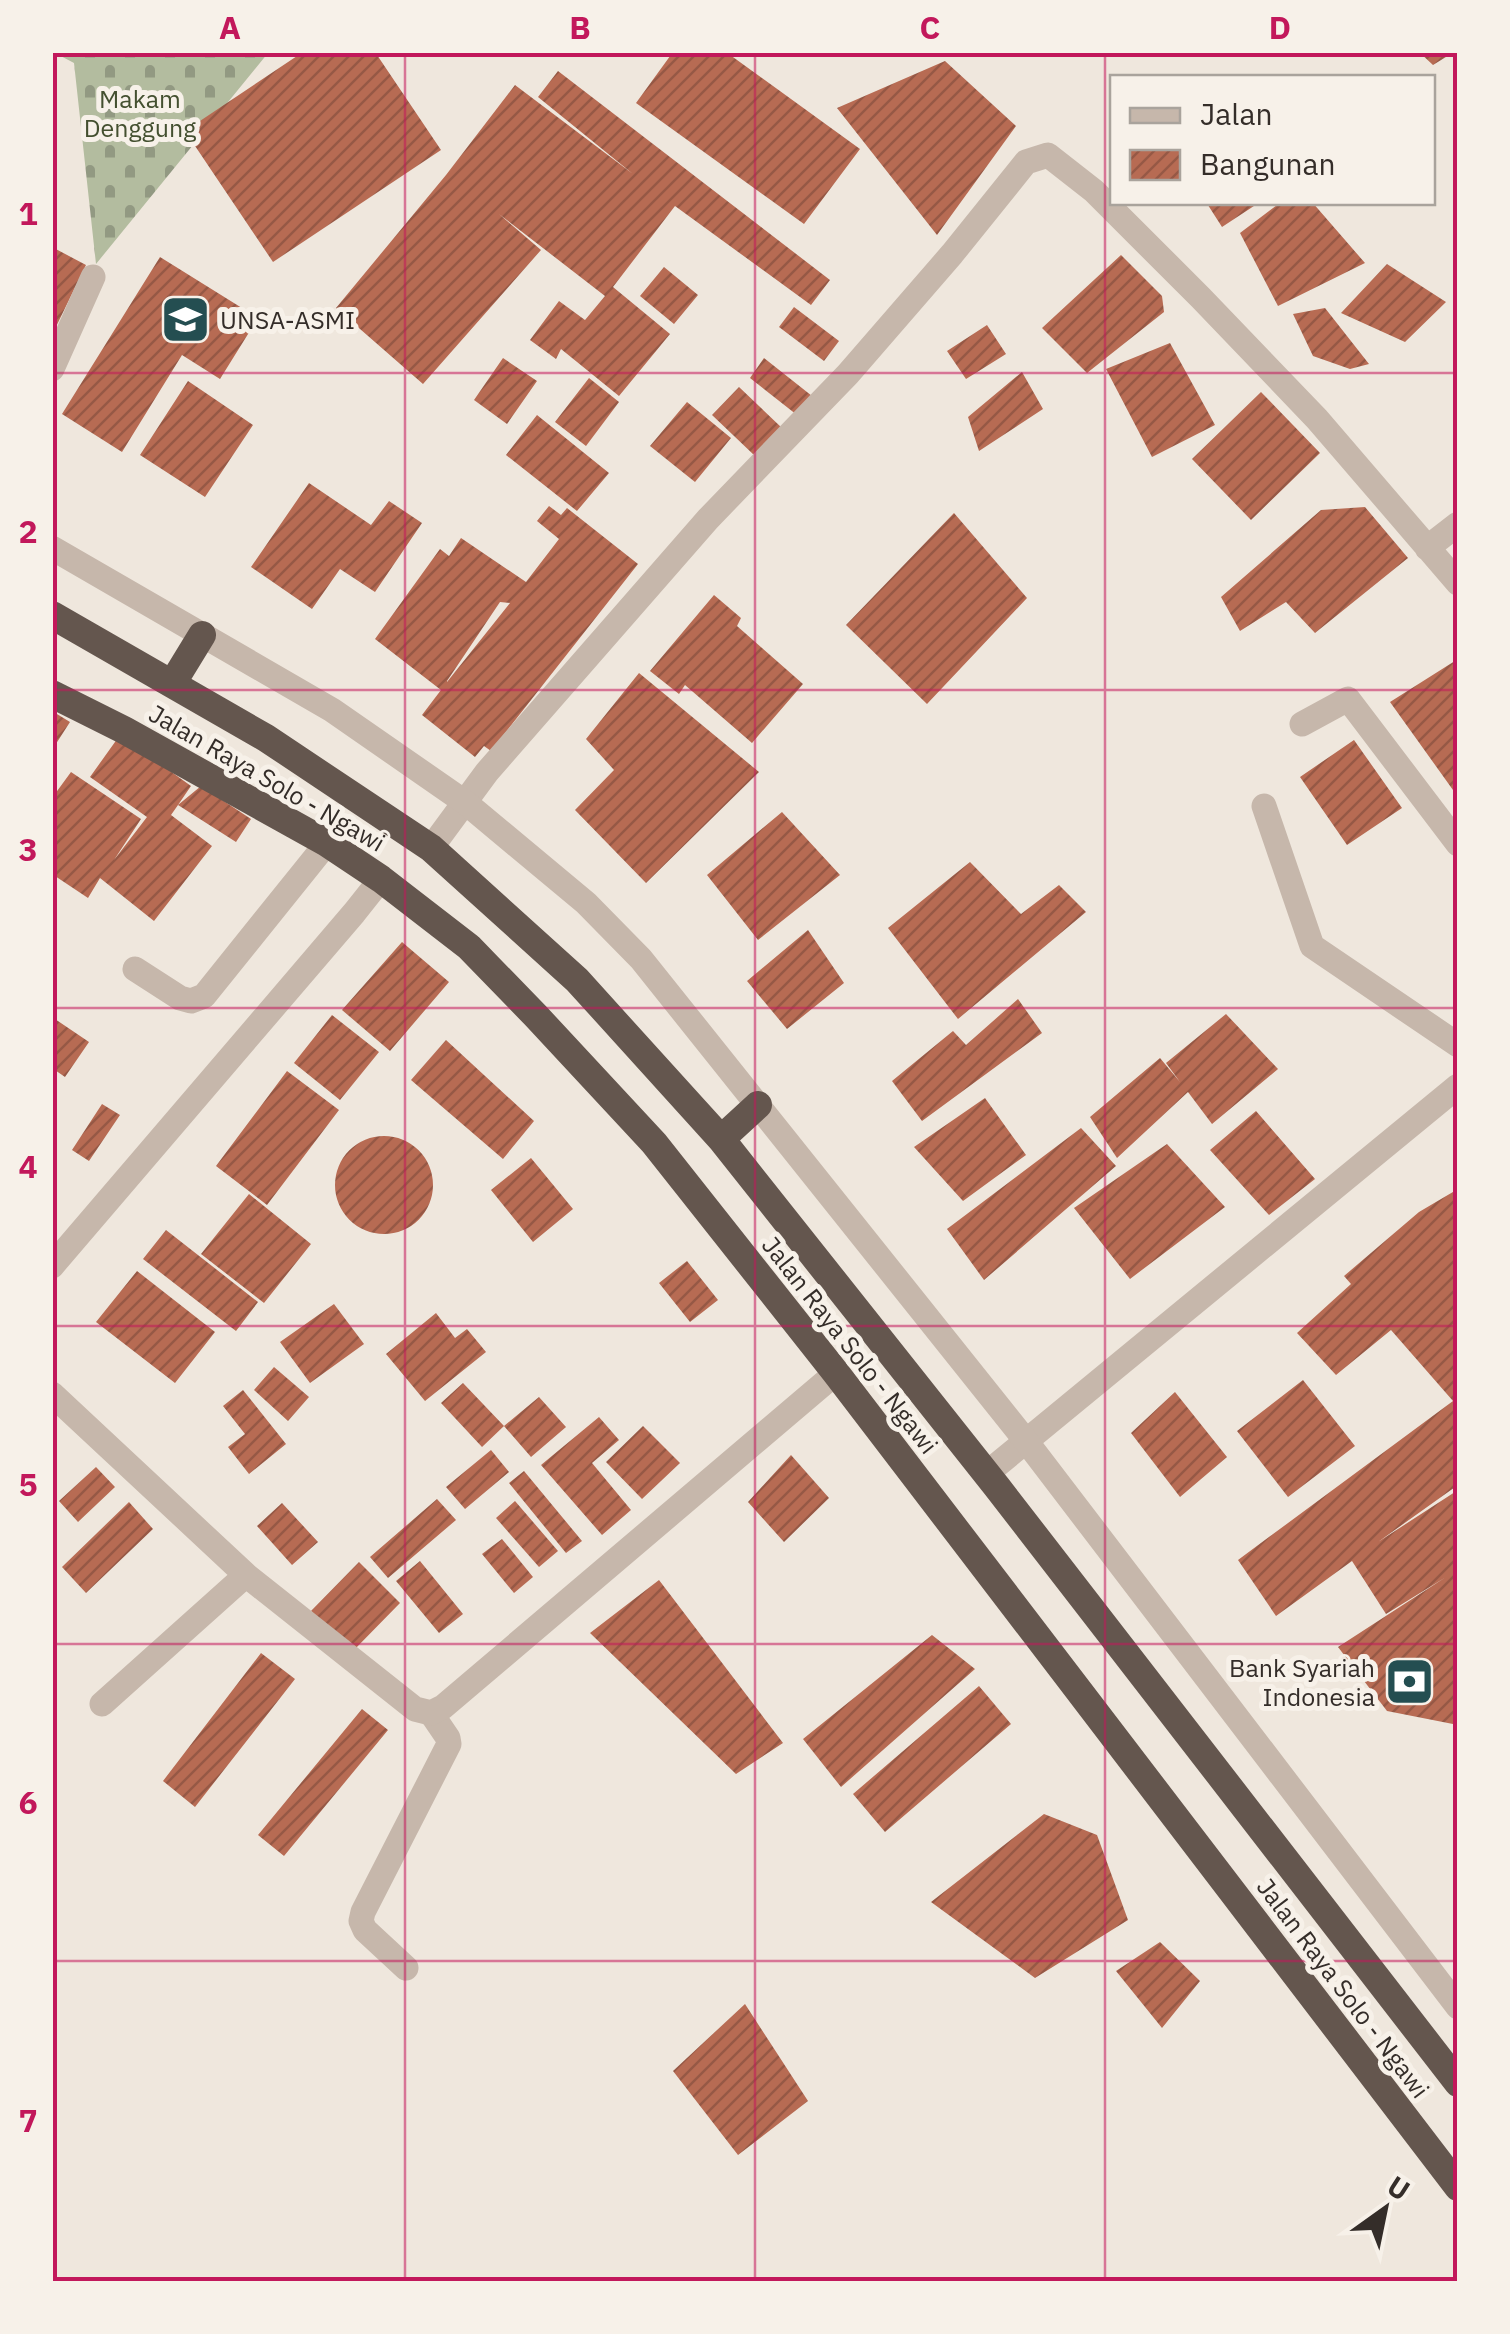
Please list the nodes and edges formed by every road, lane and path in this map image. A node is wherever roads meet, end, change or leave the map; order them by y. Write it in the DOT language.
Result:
graph roads {
  1 [pos="93,277"];
  2 [pos="52,369"];
  3 [pos="1458,524"];
  4 [pos="52,548"];
  5 [pos="1426,548"];
  6 [pos="1458,583"];
  7 [pos="52,615"];
  8 [pos="202,635"];
  9 [pos="172,684"];
  10 [pos="52,694"];
  11 [pos="1302,724"];
  12 [pos="466,803"];
  13 [pos="1264,806"];
  14 [pos="327,843"];
  15 [pos="1458,844"];
  16 [pos="431,848"];
  17 [pos="381,879"];
  18 [pos="135,969"];
  19 [pos="1458,1044"];
  20 [pos="1458,1086"];
  21 [pos="758,1105"];
  22 [pos="721,1140"];
  23 [pos="52,1266"];
  24 [pos="836,1373"];
  25 [pos="52,1394"];
  26 [pos="1026,1442"];
  27 [pos="986,1474"];
  28 [pos="246,1575"];
  29 [pos="102,1704"];
  30 [pos="431,1713"];
  31 [pos="406,1968"];
  32 [pos="1458,2007"];
  33 [pos="1458,2083"];
  34 [pos="1458,2186"];
  1 -- 2 [label="street"];
  3 -- 5 [label="street"];
  4 -- 8 [label="street"];
  5 -- 6 [label="street"];
  5 -- 12 [label="street"];
  7 -- 9 [label="highway, Jalan Raya Solo - Ngawi"];
  8 -- 9 [label="highway"];
  8 -- 12 [label="street"];
  9 -- 16 [label="highway, Jalan Raya Solo - Ngawi"];
  10 -- 14 [label="highway, Jalan Raya Solo - Ngawi"];
  11 -- 15 [label="street"];
  12 -- 16 [label="street"];
  12 -- 21 [label="street"];
  13 -- 19 [label="street"];
  14 -- 17 [label="highway, Jalan Raya Solo - Ngawi"];
  14 -- 18 [label="street"];
  16 -- 22 [label="highway, Jalan Raya Solo - Ngawi"];
  17 -- 23 [label="street"];
  17 -- 24 [label="highway, Jalan Raya Solo - Ngawi"];
  20 -- 26 [label="street"];
  21 -- 22 [label="highway"];
  21 -- 26 [label="street"];
  22 -- 27 [label="highway, Jalan Raya Solo - Ngawi"];
  24 -- 30 [label="street"];
  24 -- 34 [label="highway, Jalan Raya Solo - Ngawi"];
  25 -- 28 [label="street"];
  26 -- 27 [label="street"];
  26 -- 32 [label="street"];
  27 -- 33 [label="highway, Jalan Raya Solo - Ngawi"];
  28 -- 29 [label="street"];
  28 -- 30 [label="street"];
  30 -- 31 [label="street"];
}
